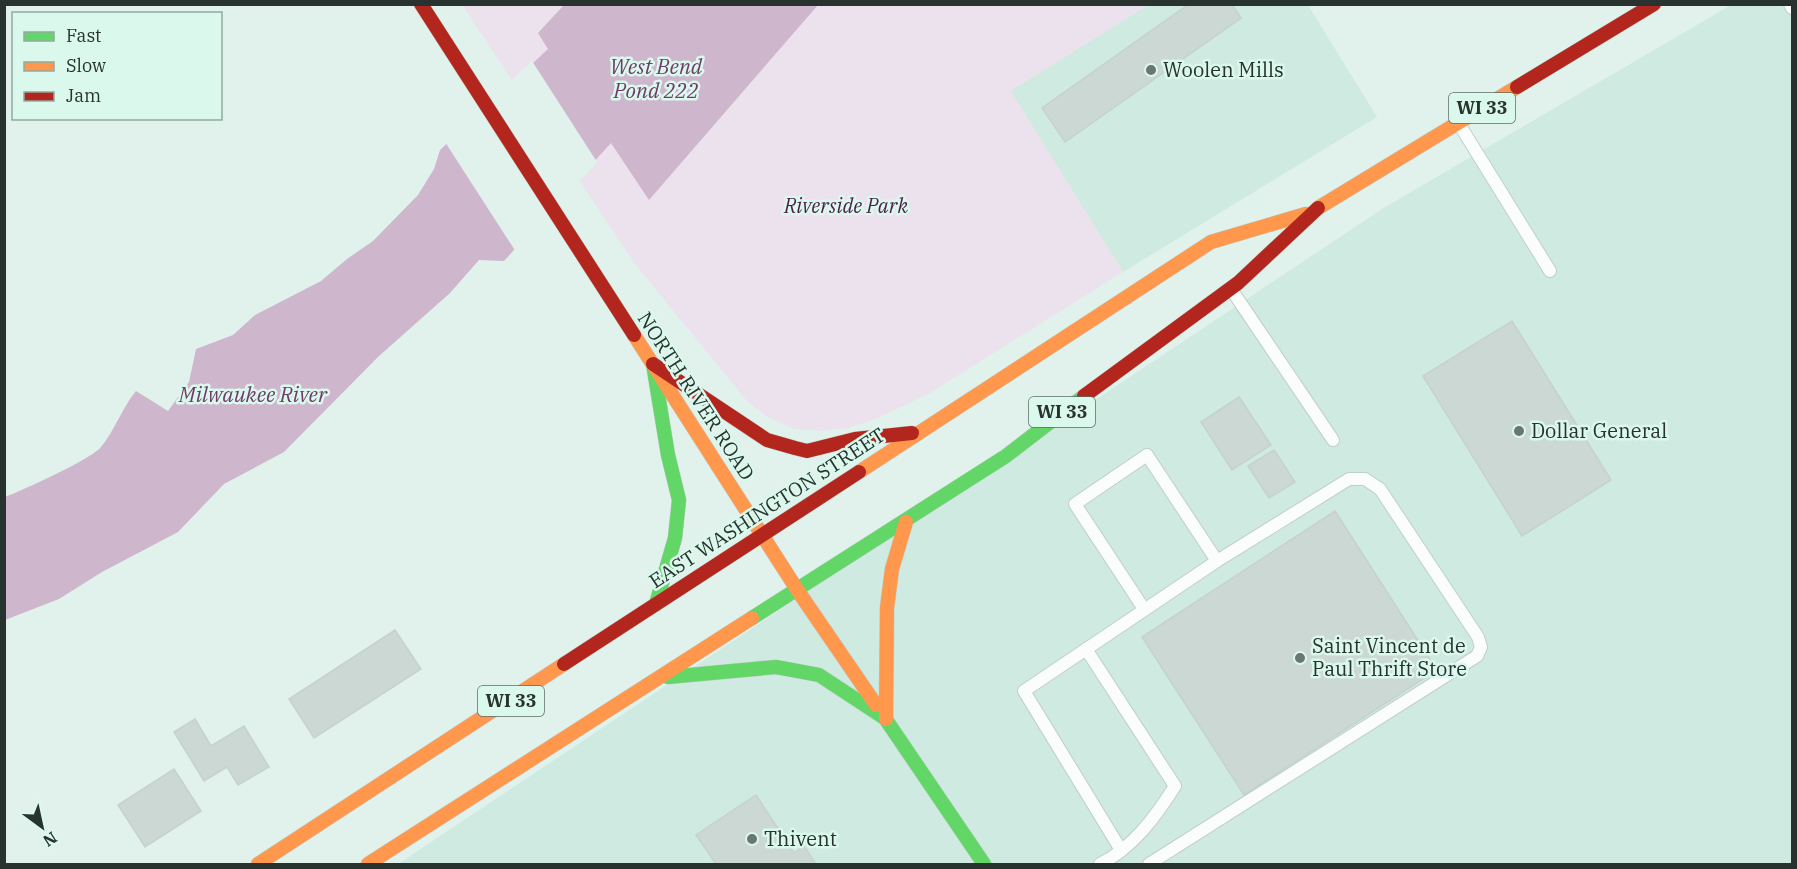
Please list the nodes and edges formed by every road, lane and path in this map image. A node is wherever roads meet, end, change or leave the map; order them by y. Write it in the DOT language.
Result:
graph roads {
  1 [pos="421,4"];
  2 [pos="1654,4"];
  3 [pos="1790,4"];
  4 [pos="1792,8"];
  5 [pos="1458,123"];
  6 [pos="1310,213"];
  7 [pos="1550,272"];
  8 [pos="1231,288"];
  9 [pos="653,364"];
  10 [pos="917,433"];
  11 [pos="1334,440"];
  12 [pos="906,522"];
  13 [pos="762,535"];
  14 [pos="1217,561"];
  15 [pos="798,591"];
  16 [pos="656,604"];
  17 [pos="1144,609"];
  18 [pos="1086,649"];
  19 [pos="663,677"];
  20 [pos="886,719"];
  21 [pos="1121,850"];
  22 [pos="981,863"];
  23 [pos="258,864"];
  24 [pos="368,864"];
  25 [pos="1100,864"];
  26 [pos="1149,864"];
  1 -- 9 [label="main road, NORTH RIVER ROAD"];
  2 -- 5 [label="main road, EAST WASHINGTON STREET / WI 33"];
  3 -- 4 [label="lane"];
  5 -- 6 [label="main road, EAST WASHINGTON STREET / WI 33"];
  5 -- 7 [label="lane"];
  6 -- 8 [label="main road, EAST WASHINGTON STREET / WI 33"];
  6 -- 10 [label="main road, EAST WASHINGTON STREET / WI 33"];
  8 -- 11 [label="lane"];
  8 -- 12 [label="main road, EAST WASHINGTON STREET / WI 33"];
  9 -- 10 [label="main road"];
  9 -- 13 [label="main road, NORTH RIVER ROAD"];
  9 -- 16 [label="main road"];
  10 -- 13 [label="main road, EAST WASHINGTON STREET / WI 33"];
  12 -- 15 [label="main road, EAST WASHINGTON STREET / WI 33"];
  12 -- 20 [label="main road"];
  13 -- 15 [label="main road, NORTH RIVER ROAD"];
  13 -- 16 [label="main road, EAST WASHINGTON STREET / WI 33"];
  14 -- 17 [label="lane"];
  14 -- 17 [label="lane"];
  14 -- 26 [label="lane"];
  15 -- 19 [label="main road, EAST WASHINGTON STREET / WI 33"];
  15 -- 20 [label="main road, NORTH RIVER ROAD"];
  16 -- 23 [label="main road, EAST WASHINGTON STREET / WI 33"];
  17 -- 18 [label="lane"];
  18 -- 21 [label="lane"];
  18 -- 21 [label="lane"];
  19 -- 20 [label="main road"];
  19 -- 24 [label="main road, EAST WASHINGTON STREET / WI 33"];
  20 -- 22 [label="main road, NORTH RIVER ROAD"];
  21 -- 25 [label="lane"];
}
